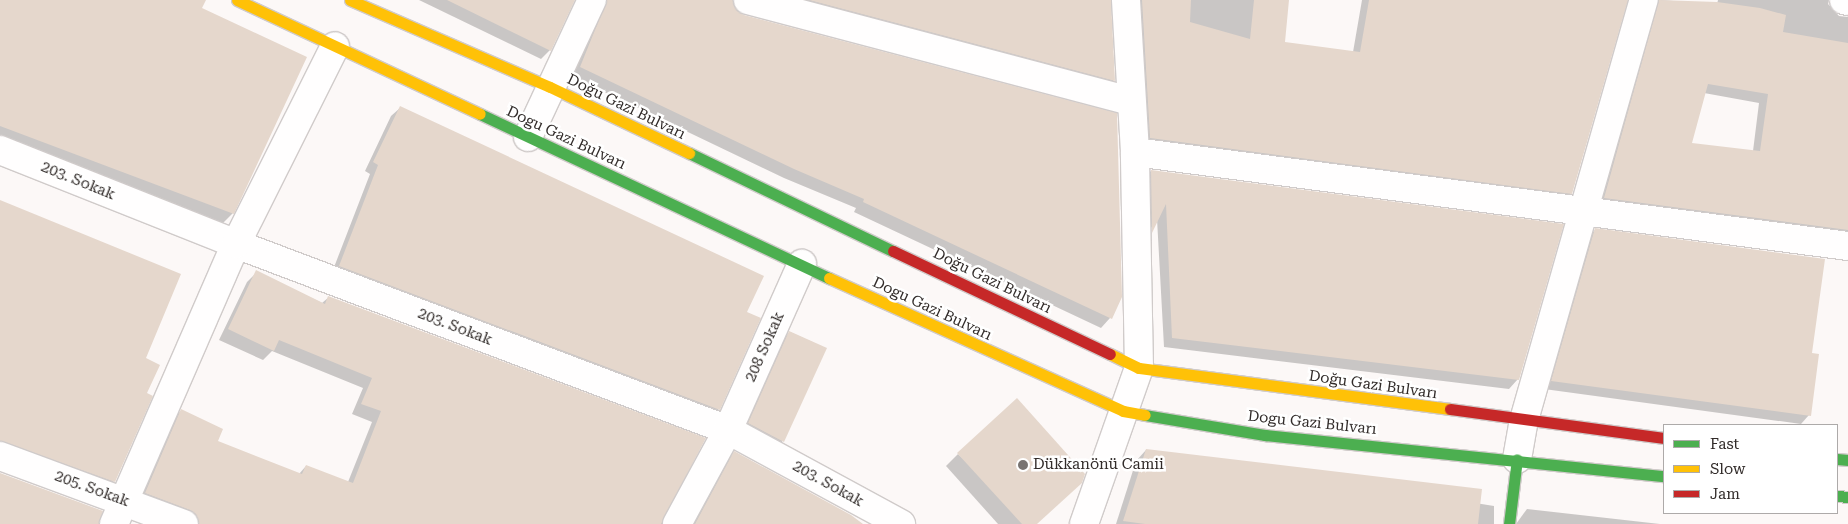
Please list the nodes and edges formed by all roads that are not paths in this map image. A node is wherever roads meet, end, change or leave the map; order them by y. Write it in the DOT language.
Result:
graph roads {
  1 [pos="237,0"];
  2 [pos="350,0"];
  3 [pos="592,0"];
  4 [pos="748,0"];
  5 [pos="1126,0"];
  6 [pos="1644,0"];
  7 [pos="1844,0"];
  8 [pos="1848,1"];
  9 [pos="335,46"];
  10 [pos="550,86"];
  11 [pos="1131,101"];
  12 [pos="528,137"];
  13 [pos="0,150"];
  14 [pos="1135,152"];
  15 [pos="1582,210"];
  16 [pos="236,244"];
  17 [pos="1848,246"];
  18 [pos="802,264"];
  19 [pos="1139,368"];
  20 [pos="1123,411"];
  21 [pos="1524,420"];
  22 [pos="728,430"];
  23 [pos="1663,438"];
  24 [pos="0,456"];
  25 [pos="1518,459"];
  26 [pos="1663,476"];
  27 [pos="121,512"];
  28 [pos="184,524"];
  29 [pos="677,524"];
  30 [pos="901,524"];
  31 [pos="1084,524"];
  32 [pos="1509,524"];
  1 -- 9 [label="main road, Dogu Gazi Bulvarı"];
  2 -- 10 [label="main road, Doğu Gazi Bulvarı"];
  3 -- 10 [label="street"];
  4 -- 11 [label="street"];
  5 -- 11 [label="street"];
  6 -- 15 [label="street"];
  7 -- 8 [label="street"];
  9 -- 12 [label="main road, Dogu Gazi Bulvarı"];
  9 -- 16 [label="street"];
  10 -- 12 [label="street"];
  10 -- 19 [label="main road, Doğu Gazi Bulvarı"];
  11 -- 14 [label="street"];
  12 -- 18 [label="main road, Dogu Gazi Bulvarı"];
  13 -- 16 [label="street, 203. Sokak"];
  14 -- 15 [label="street"];
  14 -- 19 [label="street"];
  15 -- 17 [label="street"];
  15 -- 21 [label="street"];
  16 -- 22 [label="street, 203. Sokak"];
  16 -- 27 [label="street"];
  18 -- 20 [label="main road, Dogu Gazi Bulvarı"];
  18 -- 22 [label="street, 208 Sokak"];
  19 -- 20 [label="street"];
  19 -- 21 [label="main road, Doğu Gazi Bulvarı"];
  20 -- 25 [label="main road, Dogu Gazi Bulvarı"];
  20 -- 31 [label="street"];
  21 -- 23 [label="main road, Doğu Gazi Bulvarı"];
  21 -- 25 [label="street"];
  22 -- 29 [label="street, 208 Sokak"];
  22 -- 30 [label="street, 203. Sokak"];
  24 -- 27 [label="street, 205. Sokak"];
  25 -- 26 [label="main road, Dogu Gazi Bulvarı"];
  25 -- 32 [label="main road"];
  27 -- 28 [label="street, 205. Sokak"];
}
